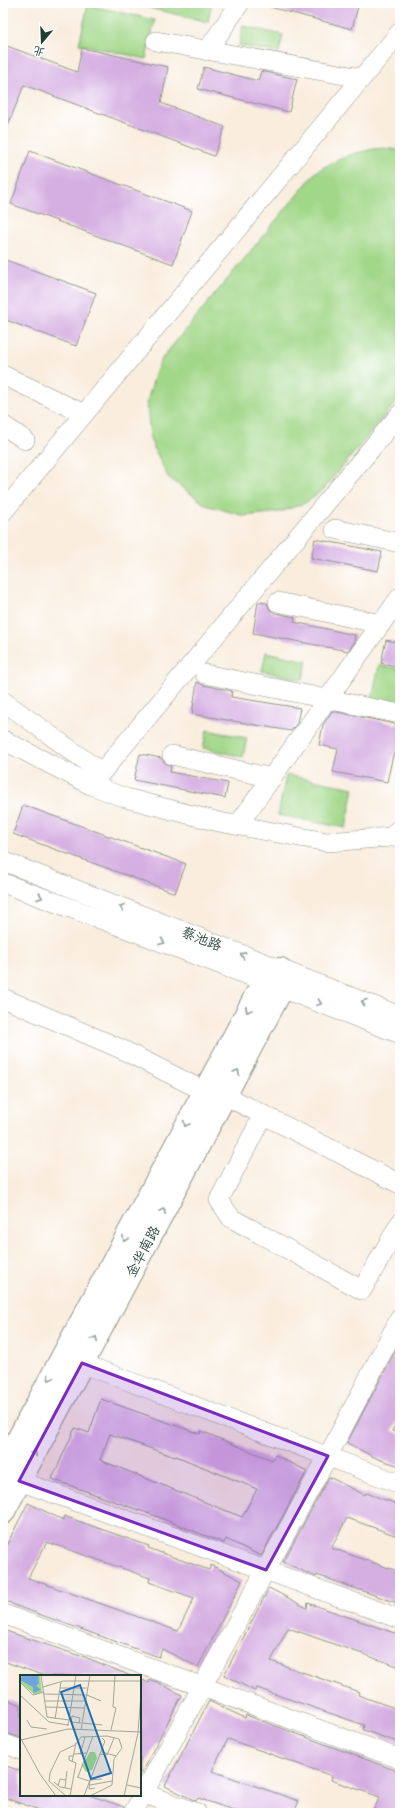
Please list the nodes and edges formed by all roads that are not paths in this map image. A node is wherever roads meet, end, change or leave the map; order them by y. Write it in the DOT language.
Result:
graph roads {
  1 [pos="240,3"];
  2 [pos="400,32"];
  3 [pos="156,41"];
  4 [pos="208,51"];
  5 [pos="361,78"];
  6 [pos="3,375"];
  7 [pos="84,414"];
  8 [pos="400,414"];
  9 [pos="3,425"];
  10 [pos="25,440"];
  11 [pos="3,512"];
  12 [pos="335,529"];
  13 [pos="400,543"];
  14 [pos="400,597"];
  15 [pos="278,602"];
  16 [pos="381,624"];
  17 [pos="205,674"];
  18 [pos="327,700"];
  19 [pos="3,701"];
  20 [pos="400,714"];
  21 [pos="5,745"];
  22 [pos="172,755"];
  23 [pos="96,778"];
  24 [pos="272,778"];
  25 [pos="238,826"];
  26 [pos="400,828"];
  27 [pos="3,861"];
  28 [pos="3,884"];
  29 [pos="275,980"];
  30 [pos="3,998"];
  31 [pos="400,1016"];
  32 [pos="400,1034"];
  33 [pos="214,1093"];
  34 [pos="263,1115"];
  35 [pos="400,1184"];
  36 [pos="400,1223"];
  37 [pos="400,1318"];
  38 [pos="72,1360"];
  39 [pos="328,1456"];
  40 [pos="3,1467"];
  41 [pos="11,1478"];
  42 [pos="400,1484"];
  43 [pos="3,1513"];
  44 [pos="266,1570"];
  45 [pos="3,1614"];
  46 [pos="400,1619"];
  47 [pos="202,1686"];
  48 [pos="3,1743"];
  49 [pos="20,1750"];
  50 [pos="400,1758"];
  51 [pos="142,1793"];
  52 [pos="141,1796"];
  53 [pos="133,1813"];
  54 [pos="197,1813"];
  1 -- 4 [label="street"];
  2 -- 5 [label="street"];
  3 -- 4 [label="street"];
  4 -- 5 [label="street"];
  5 -- 7 [label="street"];
  6 -- 7 [label="street"];
  7 -- 11 [label="street"];
  8 -- 23 [label="street"];
  9 -- 10 [label="street"];
  12 -- 13 [label="street"];
  14 -- 16 [label="street"];
  15 -- 16 [label="street"];
  16 -- 18 [label="street"];
  17 -- 18 [label="street"];
  18 -- 20 [label="street"];
  18 -- 24 [label="street"];
  19 -- 23 [label="street"];
  21 -- 23 [label="street"];
  22 -- 24 [label="street"];
  23 -- 25 [label="street"];
  24 -- 25 [label="street"];
  25 -- 26 [label="street"];
  29 -- 27 [label="street, 蔡池路, one-way"];
  28 -- 29 [label="street, 蔡池路, one-way"];
  31 -- 29 [label="street, 蔡池路, one-way"];
  29 -- 32 [label="street, 蔡池路, one-way"];
  29 -- 33 [label="main road, 金华南路"];
  30 -- 33 [label="street"];
  33 -- 34 [label="street"];
  33 -- 38 [label="main road, 金华南路"];
  34 -- 35 [label="street"];
  34 -- 36 [label="street"];
  37 -- 39 [label="street"];
  38 -- 39 [label="street"];
  38 -- 40 [label="main road, 金华南路, one-way"];
  41 -- 38 [label="main road, 金华南路, one-way"];
  39 -- 42 [label="street"];
  39 -- 44 [label="street"];
  41 -- 43 [label="main road, 金华南路"];
  41 -- 44 [label="street"];
  44 -- 46 [label="street"];
  44 -- 47 [label="street"];
  45 -- 47 [label="street"];
  47 -- 50 [label="street"];
  47 -- 51 [label="street"];
  48 -- 49 [label="street"];
  51 -- 54 [label="street"];
  52 -- 53 [label="street"];
}
